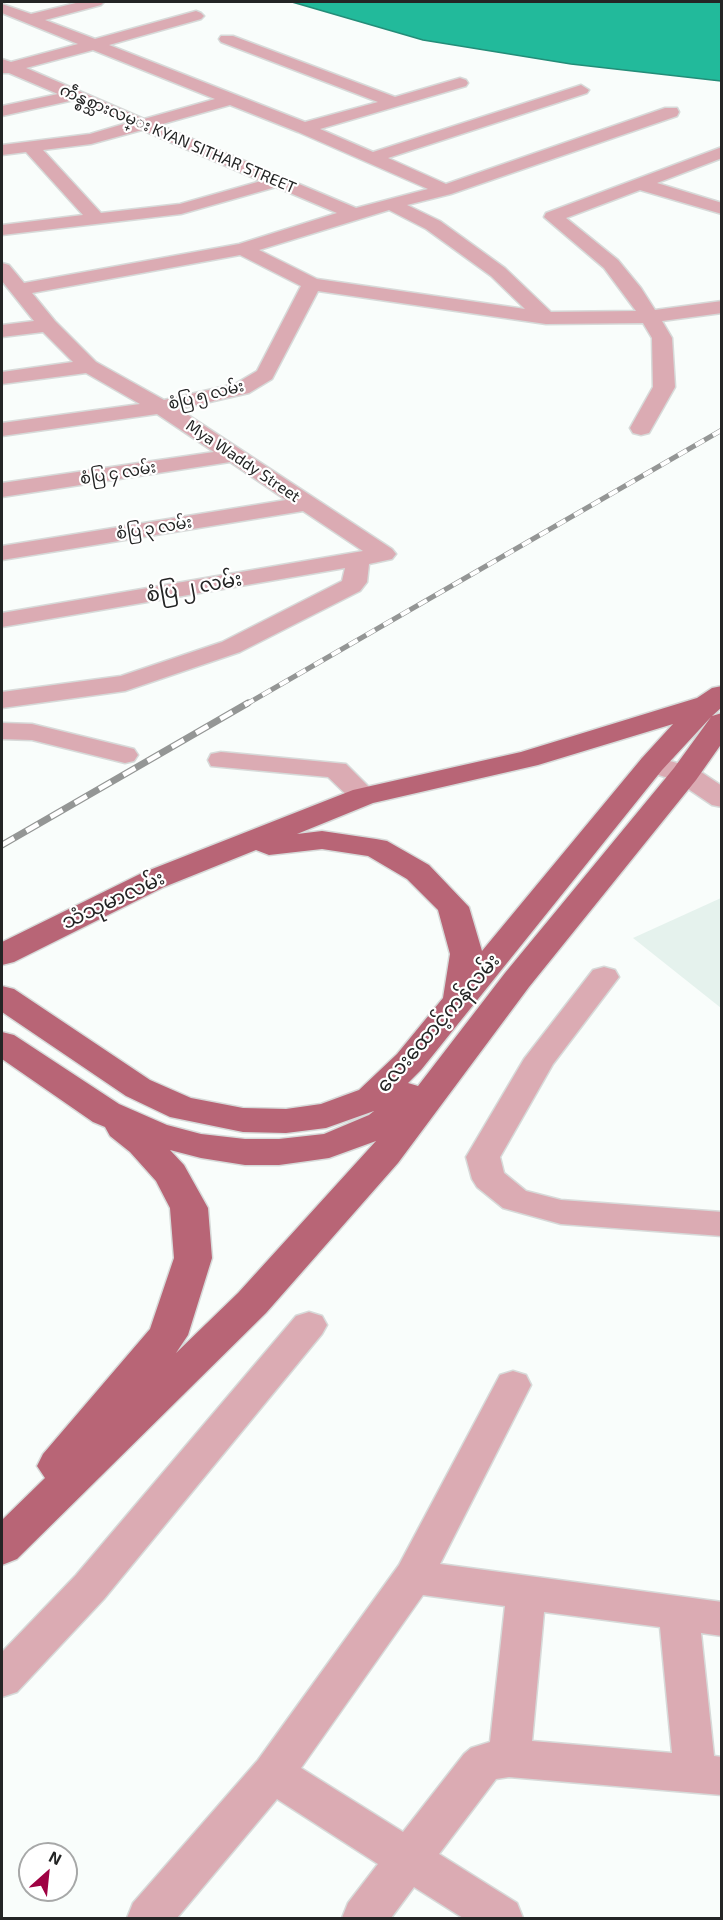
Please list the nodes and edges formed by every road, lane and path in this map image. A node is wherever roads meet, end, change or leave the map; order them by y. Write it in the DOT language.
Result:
graph roads {
  1 [pos="96,2"];
  2 [pos="2,8"];
  3 [pos="196,16"];
  4 [pos="29,19"];
  5 [pos="227,39"];
  6 [pos="95,44"];
  7 [pos="4,67"];
  8 [pos="460,83"];
  9 [pos="581,90"];
  10 [pos="76,95"];
  11 [pos="232,99"];
  12 [pos="394,102"];
  13 [pos="2,111"];
  14 [pos="671,112"];
  15 [pos="146,125"];
  16 [pos="304,128"];
  17 [pos="32,148"];
  18 [pos="2,150"];
  19 [pos="717,156"];
  20 [pos="375,157"];
  21 [pos="276,182"];
  22 [pos="641,184"];
  23 [pos="445,190"];
  24 [pos="390,204"];
  25 [pos="722,209"];
  26 [pos="354,214"];
  27 [pos="98,220"];
  28 [pos="2,231"];
  29 [pos="242,249"];
  30 [pos="9,283"];
  31 [pos="312,284"];
  32 [pos="722,308"];
  33 [pos="650,317"];
  34 [pos="546,318"];
  35 [pos="48,325"];
  36 [pos="2,331"];
  37 [pos="89,366"];
  38 [pos="2,378"];
  39 [pos="161,407"];
  40 [pos="641,428"];
  41 [pos="2,430"];
  42 [pos="235,455"];
  43 [pos="2,490"];
  44 [pos="307,503"];
  45 [pos="382,552"];
  46 [pos="2,553"];
  47 [pos="358,559"];
  48 [pos="2,620"];
  49 [pos="2,700"];
  50 [pos="717,706"];
  51 [pos="2,731"];
  52 [pos="125,755"];
  53 [pos="221,760"];
  54 [pos="652,764"];
  55 [pos="685,774"];
  56 [pos="364,796"];
  57 [pos="722,800"];
  58 [pos="227,851"];
  59 [pos="2,955"];
  60 [pos="604,977"];
  61 [pos="517,980"];
  62 [pos="2,997"];
  63 [pos="459,1003"];
  64 [pos="2,1043"];
  65 [pos="106,1113"];
  66 [pos="722,1224"];
  67 [pos="309,1325"];
  68 [pos="513,1386"];
  69 [pos="2,1534"];
  70 [pos="2,1548"];
  71 [pos="412,1577"];
  72 [pos="526,1593"];
  73 [pos="679,1614"];
  74 [pos="722,1618"];
  75 [pos="6,1667"];
  76 [pos="509,1758"];
  77 [pos="273,1773"];
  78 [pos="708,1775"];
  79 [pos="409,1861"];
  80 [pos="148,1918"];
  81 [pos="364,1918"];
  82 [pos="501,1918"];
  1 -- 4 [label="street"];
  2 -- 4 [label="street"];
  3 -- 6 [label="street"];
  4 -- 6 [label="street"];
  5 -- 12 [label="street"];
  6 -- 7 [label="street"];
  6 -- 11 [label="street"];
  7 -- 10 [label="street, ကဵန္စစ္သားလမ္း KYAN SITHAR STREET"];
  8 -- 12 [label="street"];
  9 -- 20 [label="street"];
  10 -- 13 [label="street"];
  10 -- 15 [label="street, ကဵန္စစ္သားလမ္း KYAN SITHAR STREET"];
  11 -- 15 [label="street"];
  11 -- 16 [label="street"];
  12 -- 16 [label="street"];
  14 -- 23 [label="street"];
  15 -- 17 [label="street"];
  15 -- 21 [label="street, ကဵန္စစ္သားလမ္း KYAN SITHAR STREET"];
  16 -- 20 [label="street"];
  17 -- 18 [label="street"];
  17 -- 27 [label="street"];
  19 -- 22 [label="street"];
  20 -- 23 [label="street"];
  21 -- 26 [label="street, ကဵန္စစ္သားလမ္း KYAN SITHAR STREET"];
  21 -- 27 [label="street"];
  22 -- 25 [label="street"];
  22 -- 33 [label="street"];
  23 -- 24 [label="street"];
  24 -- 26 [label="street"];
  24 -- 34 [label="street"];
  26 -- 29 [label="street"];
  27 -- 28 [label="street"];
  29 -- 30 [label="street"];
  29 -- 31 [label="street"];
  30 -- 35 [label="street, Mya Waddy Street"];
  31 -- 34 [label="street"];
  31 -- 39 [label="street, စံပြ ၅ လမ်း"];
  32 -- 33 [label="street"];
  33 -- 34 [label="street"];
  33 -- 40 [label="street"];
  35 -- 36 [label="street"];
  35 -- 37 [label="street, Mya Waddy Street"];
  37 -- 38 [label="street"];
  37 -- 39 [label="street, Mya Waddy Street"];
  39 -- 41 [label="street, စံပြ ၅ လမ်း"];
  39 -- 42 [label="street, Mya Waddy Street"];
  42 -- 43 [label="street, စံပြ ၄ လမ်း"];
  42 -- 44 [label="street, Mya Waddy Street"];
  44 -- 45 [label="street, Mya Waddy Street"];
  44 -- 46 [label="street, စံပြ ၃ လမ်း"];
  45 -- 47 [label="street, စံပြ ၂ လမ်း"];
  47 -- 48 [label="street, စံပြ ၂ လမ်း"];
  47 -- 49 [label="street"];
  50 -- 54 [label="main road, လေးထောင့်ကန်လမ်း"];
  50 -- 55 [label="main road, လေးထောင့်ကန်လမ်း"];
  50 -- 56 [label="main road"];
  51 -- 52 [label="street"];
  53 -- 56 [label="street"];
  54 -- 55 [label="street"];
  54 -- 63 [label="main road, လေးထောင့်ကန်လမ်း"];
  55 -- 57 [label="street"];
  55 -- 61 [label="main road, လေးထောင့်ကန်လမ်း"];
  56 -- 58 [label="main road"];
  58 -- 59 [label="main road, သံသုမာလမ်း"];
  58 -- 63 [label="main road"];
  60 -- 66 [label="street"];
  61 -- 65 [label="main road, လေးထောင့်ကန်လမ်း"];
  61 -- 70 [label="main road, လေးထောင့်ကန်လမ်း"];
  62 -- 63 [label="main road, လေးထောင့်ကန်လမ်း"];
  64 -- 65 [label="main road, လေးထောင့်ကန်လမ်း"];
  65 -- 69 [label="main road"];
  67 -- 75 [label="street"];
  68 -- 71 [label="street"];
  71 -- 72 [label="street"];
  71 -- 77 [label="street"];
  72 -- 73 [label="street"];
  72 -- 76 [label="street"];
  73 -- 74 [label="street"];
  73 -- 78 [label="street"];
  76 -- 78 [label="street"];
  76 -- 79 [label="street"];
  77 -- 79 [label="street"];
  77 -- 80 [label="street"];
  79 -- 81 [label="street"];
  79 -- 82 [label="street"];
}
